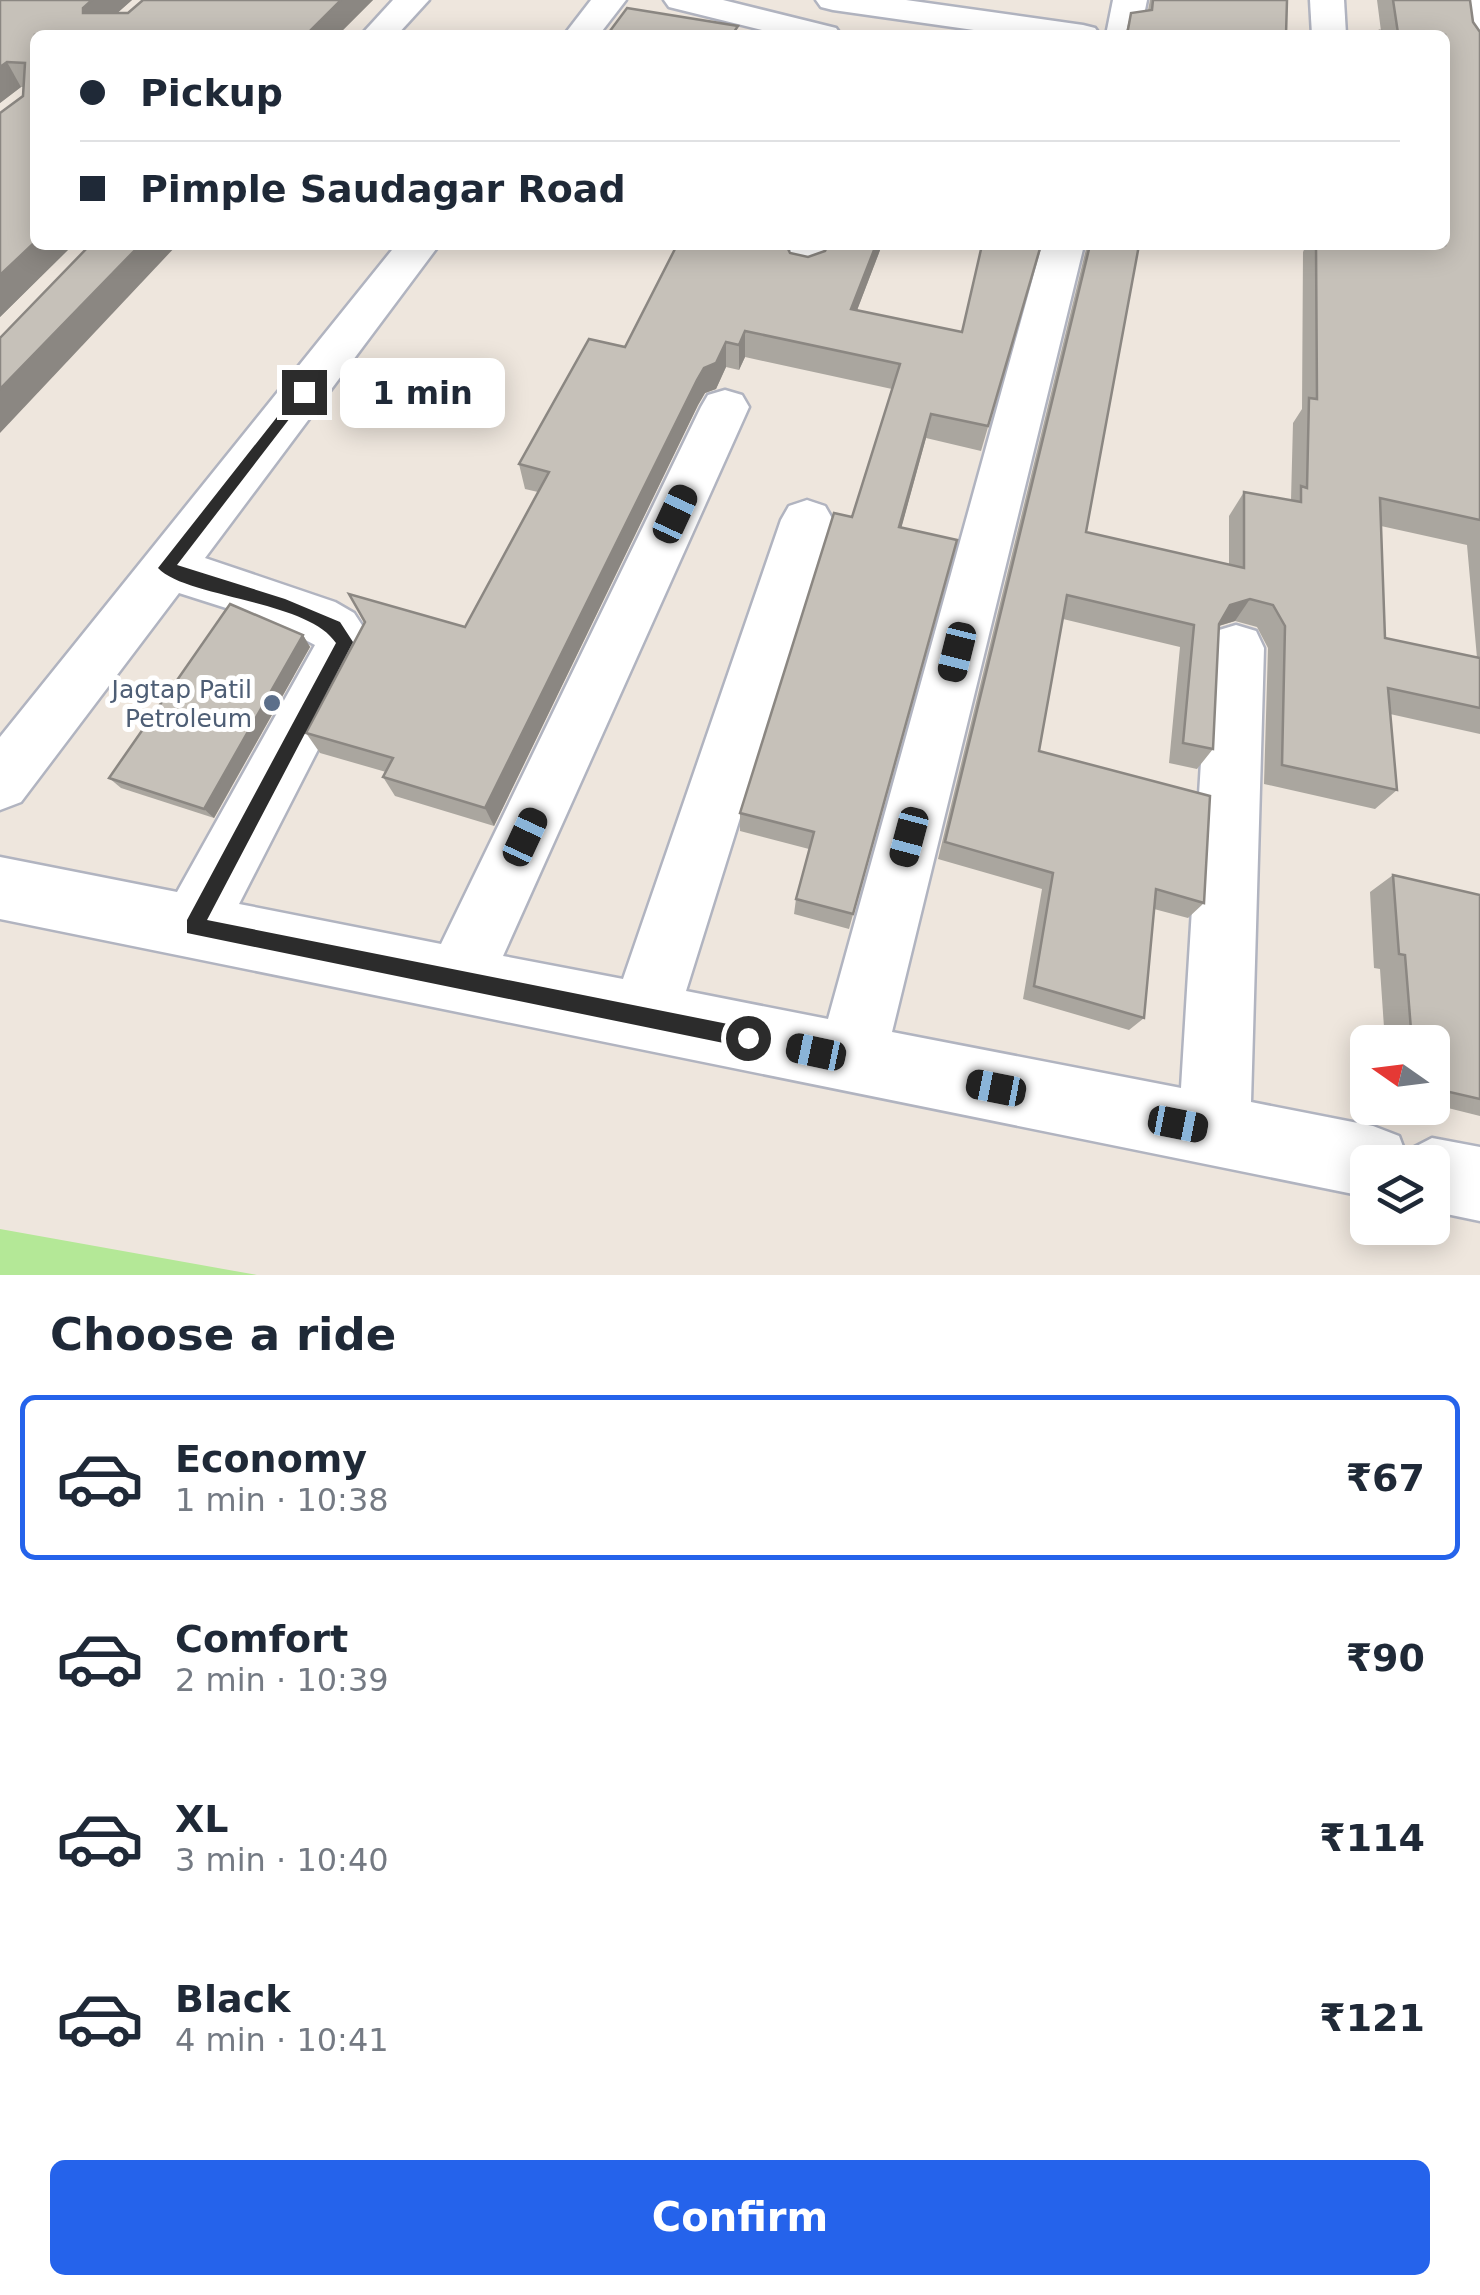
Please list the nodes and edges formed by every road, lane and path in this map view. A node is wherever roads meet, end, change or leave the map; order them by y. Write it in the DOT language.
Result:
graph roads {
  1 [pos="412,0"];
  2 [pos="609,0"];
  3 [pos="680,0"];
  4 [pos="833,0"];
  5 [pos="1130,0"];
  6 [pos="1327,0"];
  7 [pos="1474,0"];
  8 [pos="957,10"];
  9 [pos="383,30"];
  10 [pos="586,30"];
  11 [pos="803,30"];
  12 [pos="1057,30"];
  13 [pos="1124,30"];
  14 [pos="1329,30"];
  15 [pos="1480,48"];
  16 [pos="414,250"];
  17 [pos="1062,250"];
  18 [pos="724,407"];
  19 [pos="808,520"];
  20 [pos="166,568"];
  21 [pos="1236,648"];
  22 [pos="0,782"];
  23 [pos="0,888"];
  24 [pos="194,926"];
  25 [pos="458,980"];
  26 [pos="644,1017"];
  27 [pos="851,1059"];
  28 [pos="1214,1131"];
  29 [pos="1350,1158"];
  30 [pos="1450,1178"];
  31 [pos="1480,1184"];
  1 -- 9 [label="street"];
  2 -- 10 [label="street"];
  3 -- 11 [label="street"];
  4 -- 8 [label="street"];
  5 -- 13 [label="street"];
  6 -- 14 [label="street"];
  7 -- 15 [label="street"];
  8 -- 12 [label="street"];
  16 -- 20 [label="street"];
  17 -- 27 [label="street"];
  18 -- 25 [label="street"];
  19 -- 26 [label="street"];
  20 -- 22 [label="street"];
  20 -- 24 [label="street"];
  21 -- 28 [label="street"];
  23 -- 24 [label="street"];
  24 -- 25 [label="street"];
  25 -- 26 [label="street"];
  26 -- 27 [label="street"];
  27 -- 28 [label="street"];
  28 -- 29 [label="street"];
  30 -- 31 [label="street"];
}
